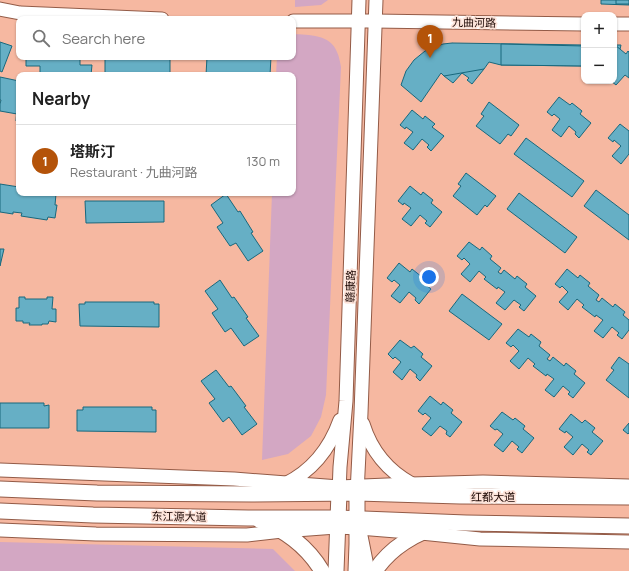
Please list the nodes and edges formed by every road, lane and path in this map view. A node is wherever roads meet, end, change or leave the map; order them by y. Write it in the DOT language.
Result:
graph roads {
  1 [pos="359,0"];
  2 [pos="376,0"];
  3 [pos="0,9"];
  4 [pos="91,16"];
  5 [pos="296,21"];
  6 [pos="374,21"];
  7 [pos="358,22"];
  8 [pos="581,24"];
  9 [pos="617,24"];
  10 [pos="629,24"];
  11 [pos="346,401"];
  12 [pos="361,413"];
  13 [pos="0,470"];
  14 [pos="286,483"];
  15 [pos="411,484"];
  16 [pos="629,486"];
  17 [pos="0,489"];
  18 [pos="339,490"];
  19 [pos="357,490"];
  20 [pos="252,494"];
  21 [pos="460,496"];
  22 [pos="629,497"];
  23 [pos="0,511"];
  24 [pos="248,518"];
  25 [pos="466,523"];
  26 [pos="337,524"];
  27 [pos="358,525"];
  28 [pos="629,526"];
  29 [pos="0,530"];
  30 [pos="282,531"];
  31 [pos="421,533"];
  32 [pos="629,542"];
  33 [pos="322,571"];
  34 [pos="329,571"];
  35 [pos="336,571"];
  36 [pos="356,571"];
  37 [pos="368,571"];
  38 [pos="375,571"];
  1 -- 7 [label="street, 赣康路"];
  2 -- 6 [label="street, 赣康路"];
  3 -- 4 [label="street"];
  5 -- 7 [label="street, 九曲河路"];
  6 -- 7 [label="street, 九曲河路"];
  6 -- 8 [label="street, 九曲河路"];
  6 -- 12 [label="street, 赣康路"];
  7 -- 11 [label="street, 赣康路"];
  9 -- 10 [label="street"];
  11 -- 14 [label="street"];
  11 -- 18 [label="street, 赣康路"];
  12 -- 15 [label="street"];
  12 -- 19 [label="street, 赣康路"];
  13 -- 14 [label="street"];
  14 -- 18 [label="street"];
  14 -- 20 [label="street"];
  15 -- 16 [label="street"];
  15 -- 19 [label="street"];
  15 -- 21 [label="street"];
  17 -- 20 [label="main road, 东江源大道"];
  18 -- 19 [label="main road, 东江源大道"];
  18 -- 20 [label="main road, 东江源大道"];
  18 -- 26 [label="main road, 赣康路"];
  19 -- 21 [label="main road, 红都大道"];
  19 -- 27 [label="main road, 赣康路"];
  21 -- 22 [label="main road, 红都大道"];
  23 -- 24 [label="main road, 东江源大道"];
  24 -- 26 [label="main road, 东江源大道"];
  24 -- 30 [label="main road"];
  25 -- 27 [label="main road"];
  25 -- 28 [label="main road"];
  25 -- 31 [label="main road"];
  26 -- 27 [label="main road, 东江源大道"];
  26 -- 30 [label="street"];
  26 -- 34 [label="street"];
  26 -- 35 [label="main road, 赣康路"];
  27 -- 31 [label="street"];
  27 -- 36 [label="main road, 赣康路"];
  27 -- 37 [label="street"];
  29 -- 30 [label="street"];
  30 -- 33 [label="main road"];
  31 -- 32 [label="street"];
  31 -- 38 [label="main road"];
}
